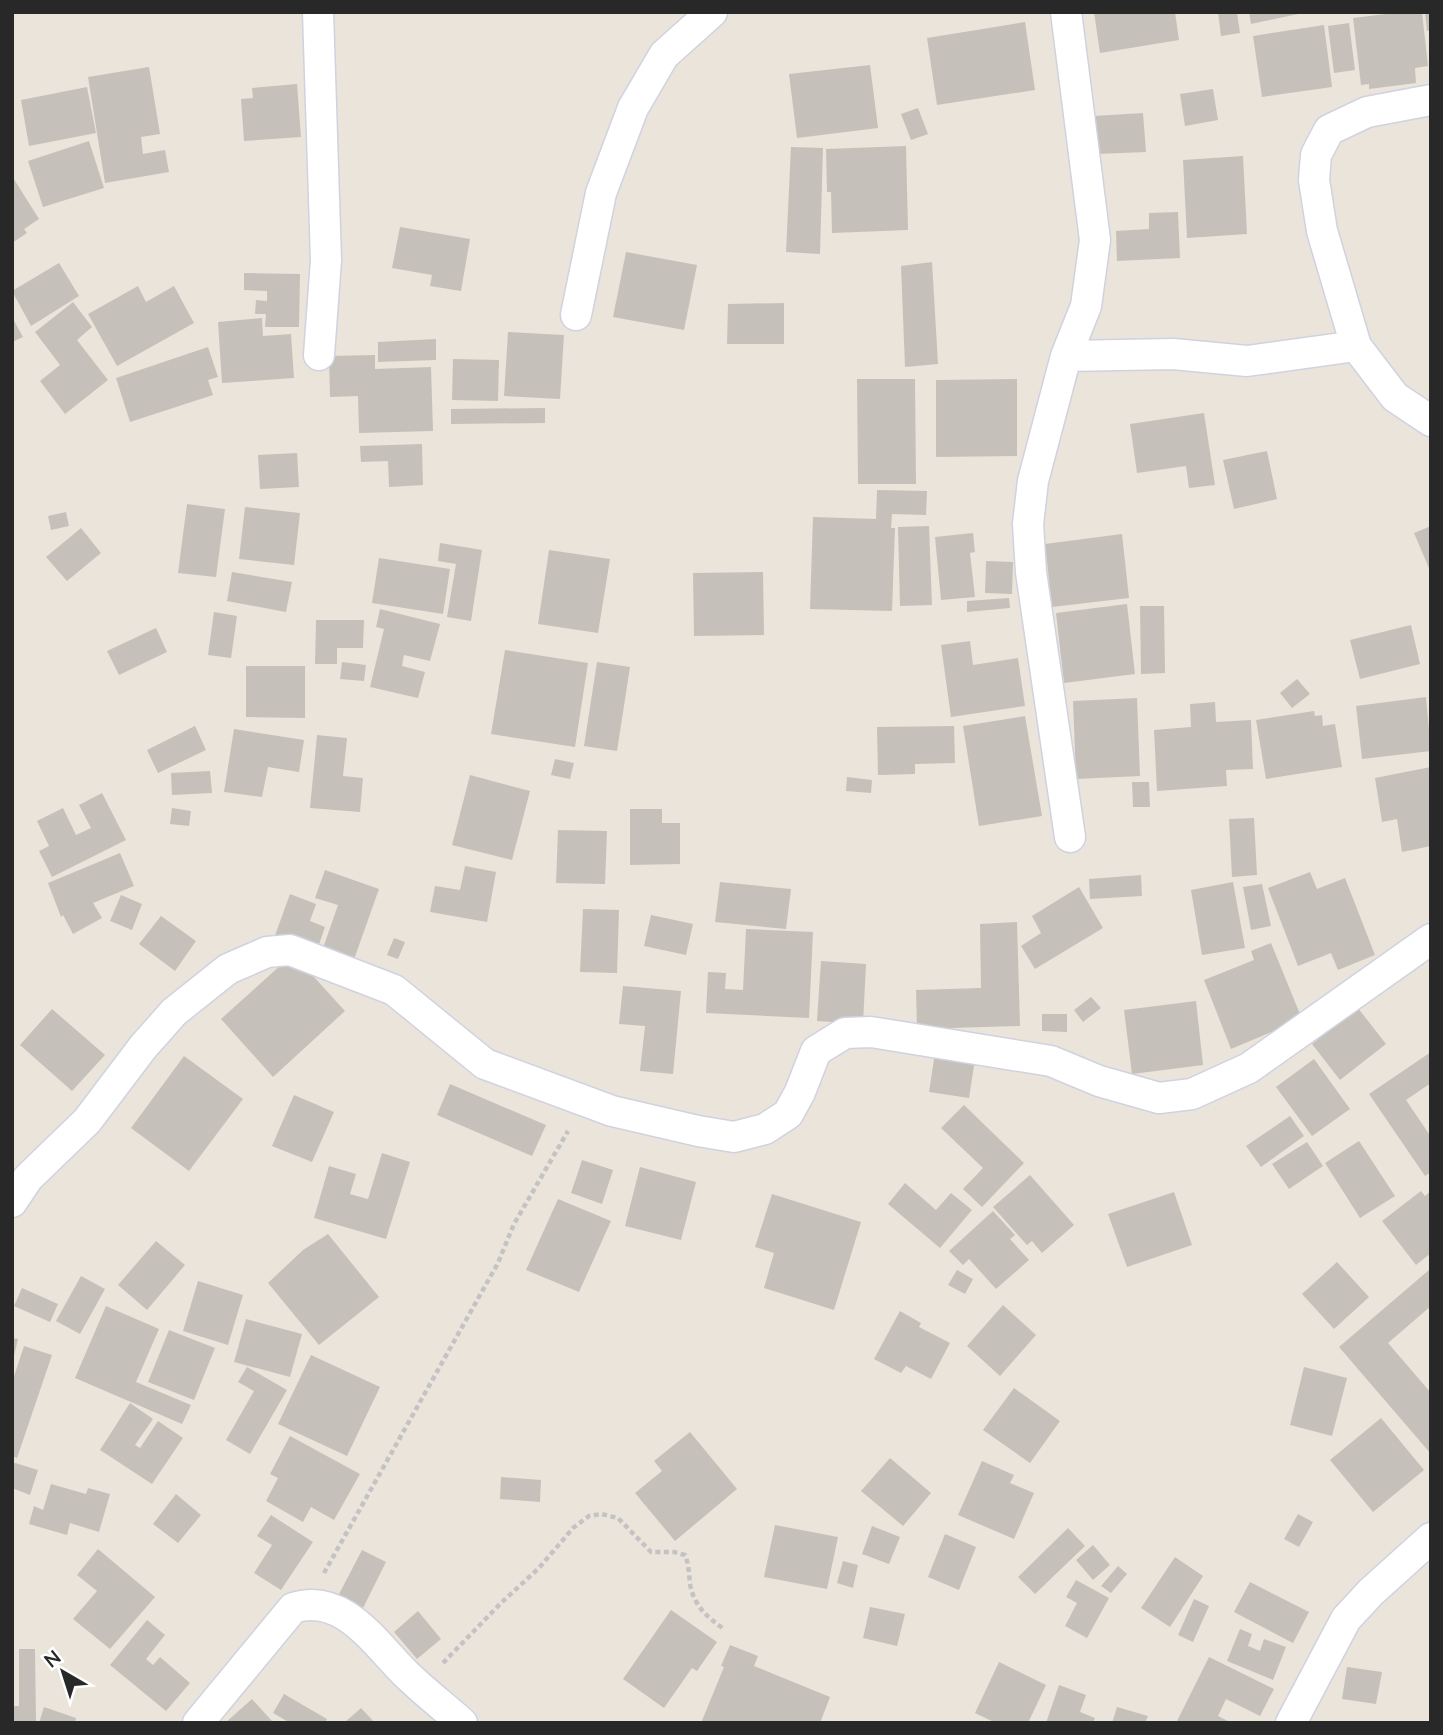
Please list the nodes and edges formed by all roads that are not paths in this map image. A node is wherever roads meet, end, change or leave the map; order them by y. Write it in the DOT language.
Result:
graph roads {
  1 [pos="318,12"];
  2 [pos="712,12"];
  3 [pos="1066,12"];
  4 [pos="1431,100"];
  5 [pos="576,315"];
  6 [pos="1356,346"];
  7 [pos="319,355"];
  8 [pos="1066,356"];
  9 [pos="1431,421"];
  10 [pos="1070,837"];
  11 [pos="1431,939"];
  12 [pos="12,1202"];
  13 [pos="1431,1538"];
  14 [pos="198,1723"];
  15 [pos="462,1723"];
  16 [pos="1291,1723"];
  1 -- 7 [label="street"];
  2 -- 5 [label="street"];
  3 -- 8 [label="street"];
  4 -- 6 [label="street"];
  6 -- 8 [label="street"];
  6 -- 9 [label="street"];
  8 -- 10 [label="street"];
  11 -- 12 [label="street"];
  13 -- 16 [label="street"];
  14 -- 15 [label="street"];
}
